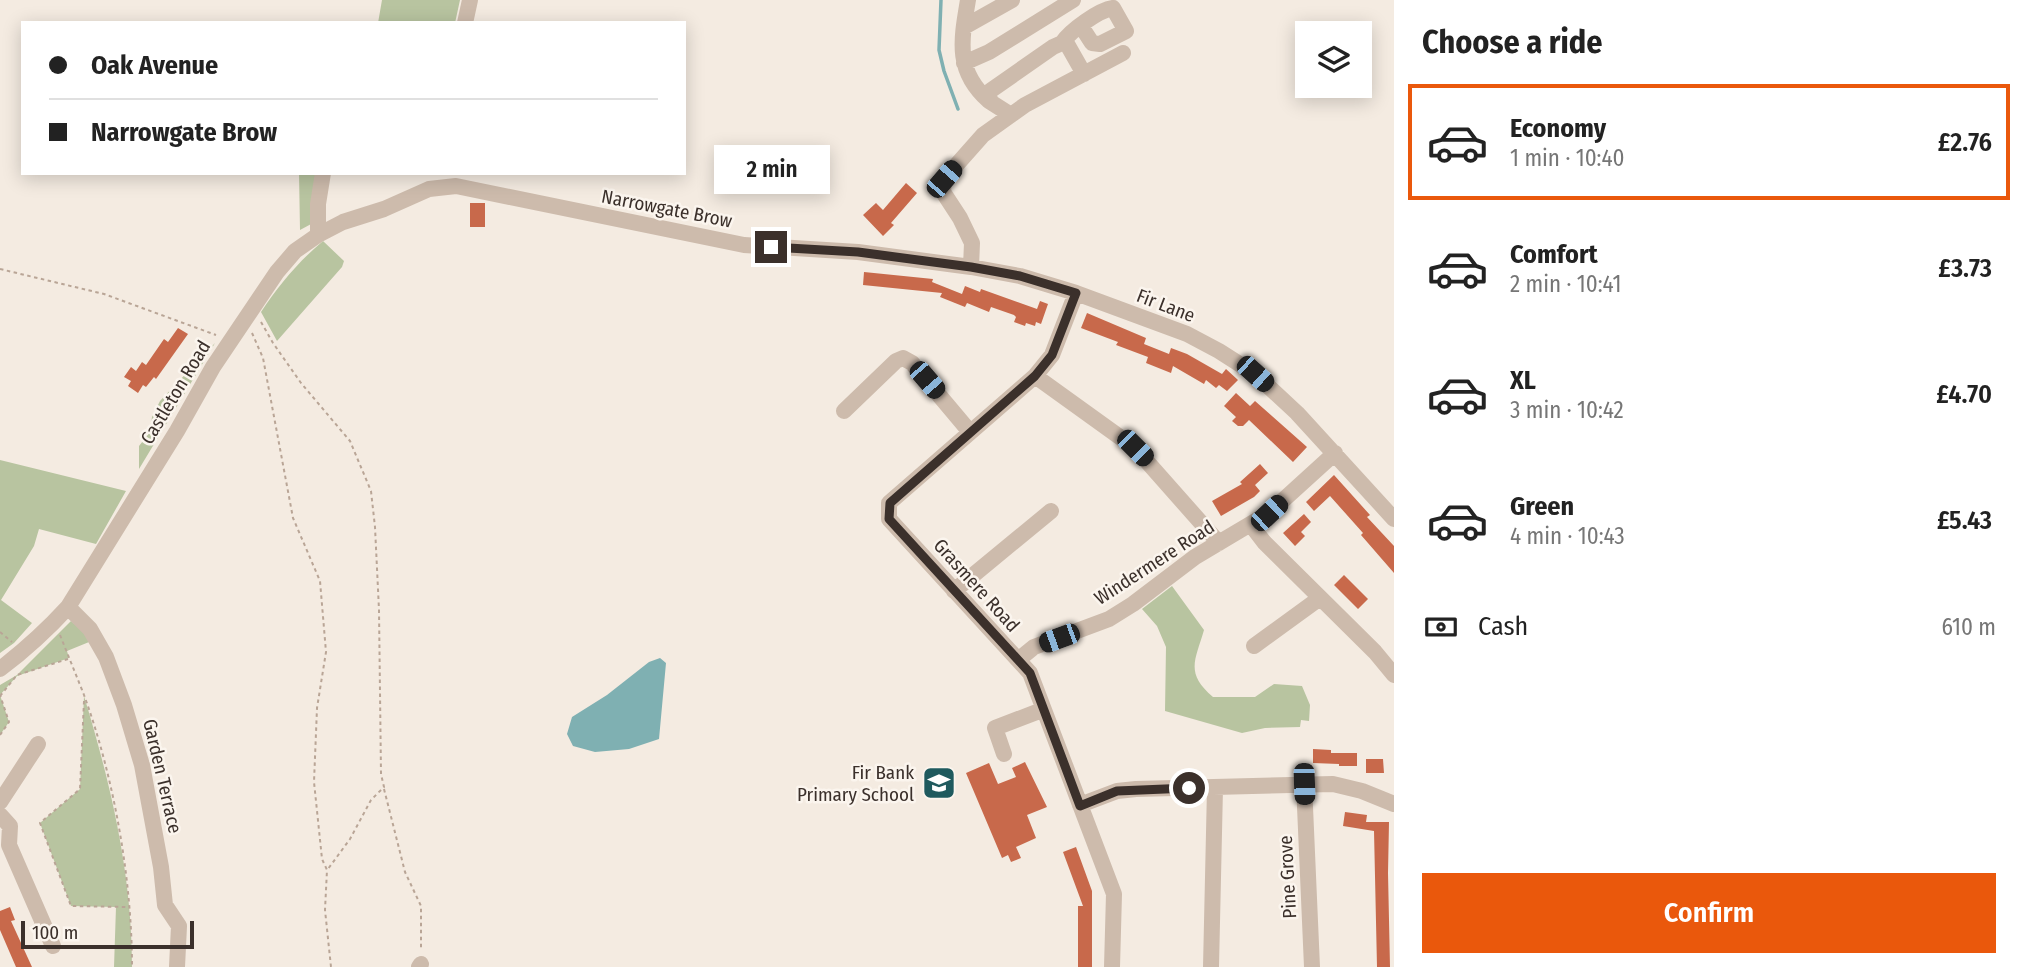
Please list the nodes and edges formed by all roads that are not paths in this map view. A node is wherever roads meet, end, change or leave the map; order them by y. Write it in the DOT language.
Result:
graph roads {
  1 [pos="470,0"];
  2 [pos="968,0"];
  3 [pos="1012,0"];
  4 [pos="1073,0"];
  5 [pos="465,21"];
  6 [pos="1081,26"];
  7 [pos="964,27"];
  8 [pos="1062,43"];
  9 [pos="1123,53"];
  10 [pos="964,63"];
  11 [pos="1084,74"];
  12 [pos="989,101"];
  13 [pos="1011,115"];
  14 [pos="323,175"];
  15 [pos="428,181"];
  16 [pos="318,234"];
  17 [pos="858,252"];
  18 [pos="971,267"];
  19 [pos="1076,293"];
  20 [pos="1035,376"];
  21 [pos="844,411"];
  22 [pos="971,432"];
  23 [pos="1335,453"];
  24 [pos="1051,511"];
  25 [pos="1394,519"];
  26 [pos="1251,525"];
  27 [pos="1219,543"];
  28 [pos="954,592"];
  29 [pos="1320,598"];
  30 [pos="68,607"];
  31 [pos="1254,646"];
  32 [pos="1018,660"];
  33 [pos="0,669"];
  34 [pos="1394,675"];
  35 [pos="1042,710"];
  36 [pos="38,744"];
  37 [pos="1004,754"];
  38 [pos="1304,784"];
  39 [pos="1215,788"];
  40 [pos="0,802"];
  41 [pos="1394,804"];
  42 [pos="1080,806"];
  43 [pos="0,815"];
  44 [pos="53,946"];
  45 [pos="177,967"];
  46 [pos="1112,967"];
  47 [pos="1212,967"];
  48 [pos="1312,967"];
  1 -- 5 [label="street"];
  2 -- 7 [label="street"];
  3 -- 7 [label="street"];
  4 -- 10 [label="street"];
  6 -- 8 [label="street"];
  7 -- 10 [label="street"];
  8 -- 11 [label="street"];
  8 -- 12 [label="street"];
  9 -- 11 [label="street"];
  10 -- 12 [label="street"];
  11 -- 13 [label="street"];
  12 -- 13 [label="street"];
  13 -- 18 [label="street"];
  14 -- 16 [label="street"];
  15 -- 16 [label="street, Castleton Road"];
  15 -- 17 [label="street, Narrowgate Brow"];
  16 -- 30 [label="street, Castleton Road"];
  17 -- 18 [label="street, Fir Lane"];
  18 -- 19 [label="street, Fir Lane"];
  19 -- 20 [label="street, Grasmere Road"];
  19 -- 23 [label="street, Fir Lane"];
  20 -- 22 [label="street, Grasmere Road"];
  20 -- 27 [label="street"];
  21 -- 22 [label="street"];
  22 -- 28 [label="street, Grasmere Road"];
  23 -- 25 [label="street, Fir Lane"];
  23 -- 26 [label="street, Windermere Road"];
  24 -- 28 [label="street"];
  26 -- 27 [label="street, Windermere Road"];
  26 -- 29 [label="street"];
  27 -- 32 [label="street, Windermere Road"];
  28 -- 32 [label="street, Grasmere Road"];
  29 -- 31 [label="street"];
  29 -- 34 [label="street"];
  30 -- 33 [label="street, Castleton Road"];
  30 -- 45 [label="street, Garden Terrace"];
  32 -- 35 [label="street, Grasmere Road"];
  35 -- 37 [label="street"];
  35 -- 42 [label="street, Grasmere Road"];
  36 -- 40 [label="street"];
  38 -- 39 [label="street"];
  38 -- 41 [label="street"];
  38 -- 48 [label="street, Pine Grove"];
  39 -- 42 [label="street"];
  39 -- 47 [label="street"];
  42 -- 46 [label="street, Grasmere Road"];
  43 -- 44 [label="street"];
}
